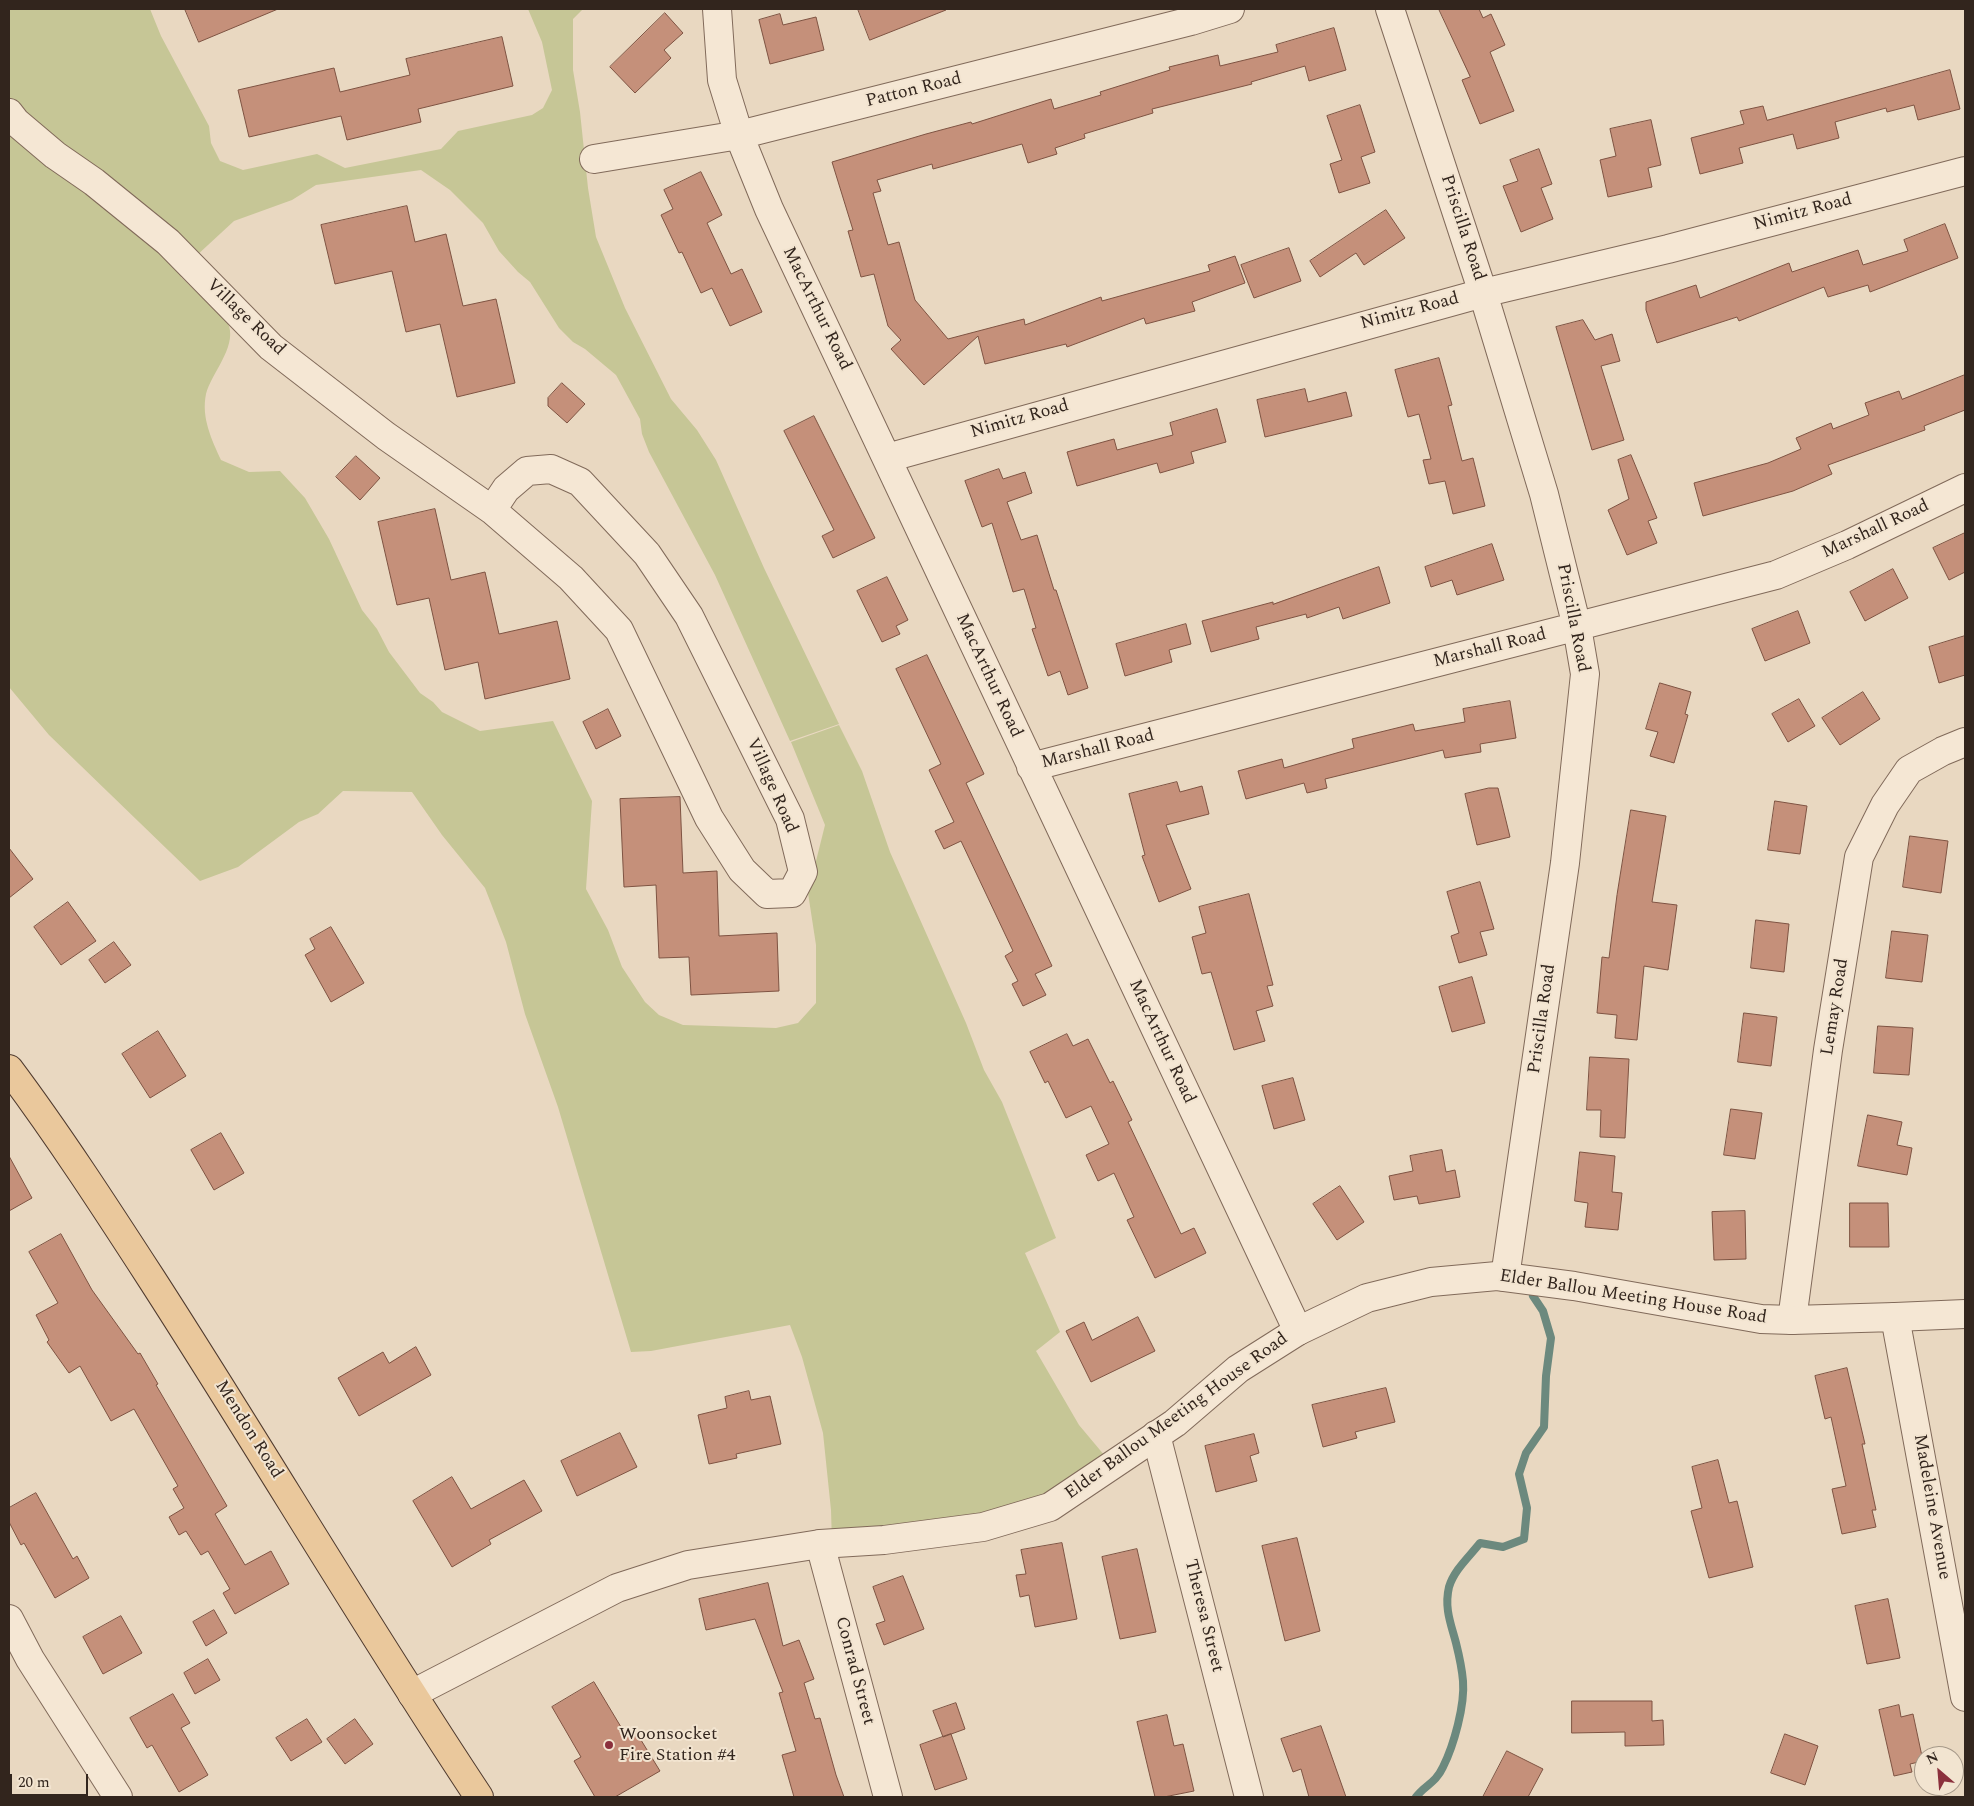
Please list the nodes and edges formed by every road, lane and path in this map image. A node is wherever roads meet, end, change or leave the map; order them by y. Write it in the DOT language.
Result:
graph roads {
  1 [pos="717,9"];
  2 [pos="1230,9"];
  3 [pos="1390,9"];
  4 [pos="9,113"];
  5 [pos="739,135"];
  6 [pos="594,158"];
  7 [pos="1965,171"];
  8 [pos="1483,293"];
  9 [pos="887,458"];
  10 [pos="1965,488"];
  11 [pos="492,510"];
  12 [pos="1577,627"];
  13 [pos="1965,742"];
  14 [pos="1031,767"];
  15 [pos="9,1069"];
  16 [pos="1506,1277"];
  17 [pos="1965,1314"];
  18 [pos="1895,1317"];
  19 [pos="1792,1320"];
  20 [pos="1298,1331"];
  21 [pos="1156,1435"];
  22 [pos="820,1544"];
  23 [pos="9,1620"];
  24 [pos="412,1694"];
  25 [pos="1965,1697"];
  26 [pos="118,1797"];
  27 [pos="479,1797"];
  28 [pos="888,1797"];
  29 [pos="1249,1797"];
  1 -- 5 [label="street, MacArthur Road"];
  2 -- 5 [label="street, Patton Road"];
  3 -- 8 [label="street, Priscilla Road"];
  4 -- 11 [label="street, Village Road"];
  5 -- 6 [label="street, Patton Road"];
  5 -- 9 [label="street, MacArthur Road"];
  7 -- 8 [label="street, Nimitz Road"];
  8 -- 9 [label="street, Nimitz Road"];
  8 -- 12 [label="street, Priscilla Road"];
  9 -- 14 [label="street, MacArthur Road"];
  10 -- 12 [label="street, Marshall Road"];
  11 -- 11 [label="street, Village Road"];
  12 -- 14 [label="street, Marshall Road"];
  12 -- 16 [label="street, Priscilla Road"];
  13 -- 19 [label="street, Lemay Road"];
  14 -- 20 [label="street, MacArthur Road"];
  15 -- 24 [label="main road, Mendon Road"];
  16 -- 19 [label="street, Elder Ballou Meeting House Road"];
  16 -- 20 [label="street, Elder Ballou Meeting House Road"];
  17 -- 18 [label="street, Elder Ballou Meeting House Road"];
  18 -- 19 [label="street, Elder Ballou Meeting House Road"];
  18 -- 25 [label="street, Madeleine Avenue"];
  20 -- 21 [label="street, Elder Ballou Meeting House Road"];
  21 -- 22 [label="street, Elder Ballou Meeting House Road"];
  21 -- 29 [label="street, Theresa Street"];
  22 -- 24 [label="street, Elder Ballou Meeting House Road"];
  22 -- 28 [label="street, Conrad Street"];
  23 -- 26 [label="street"];
  24 -- 27 [label="main road, Mendon Road"];
}
